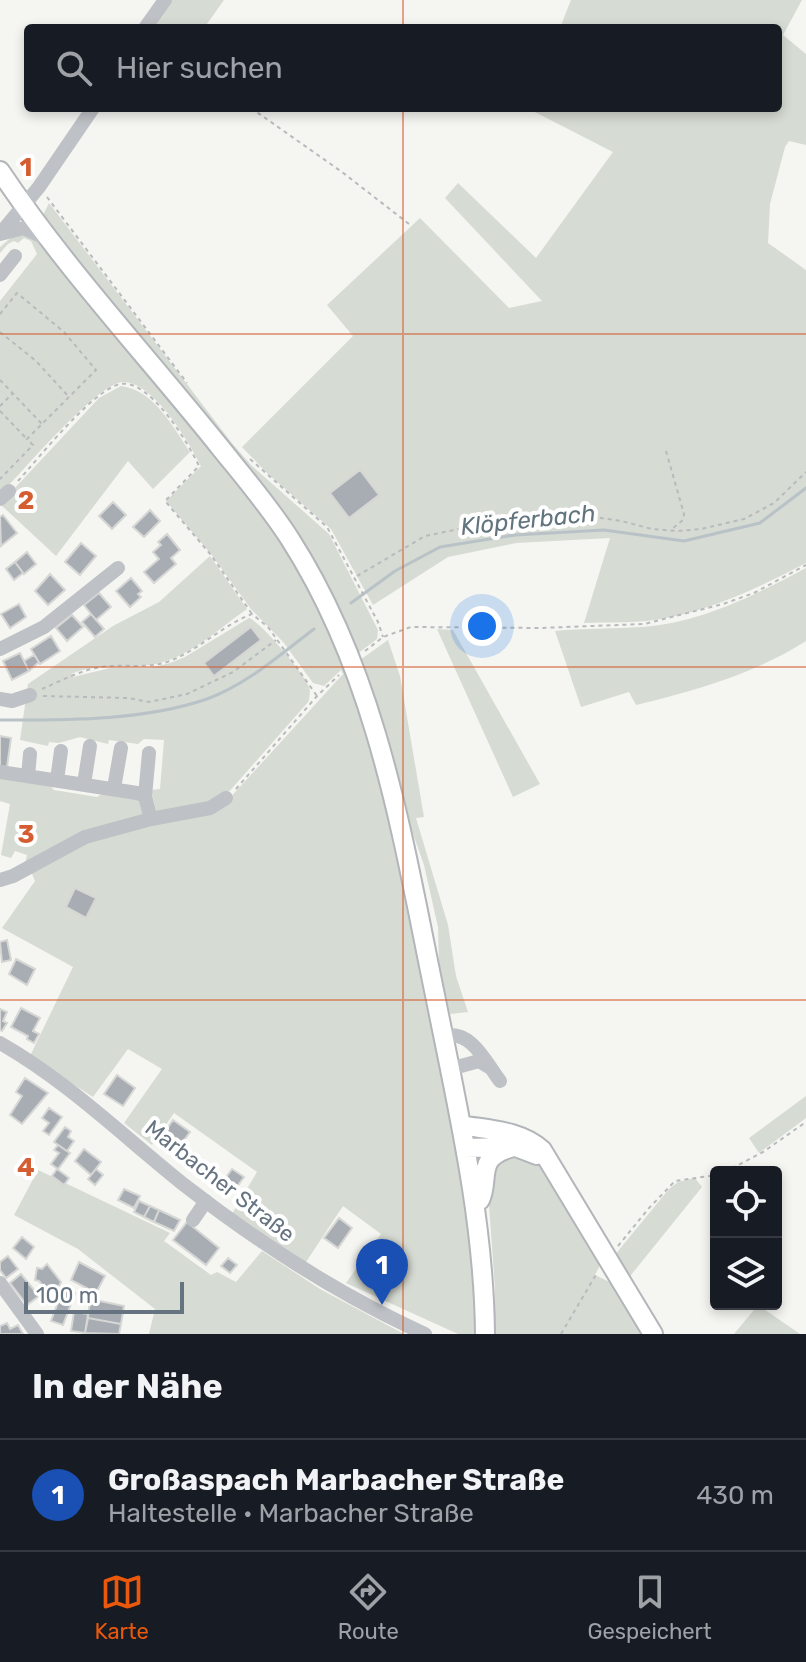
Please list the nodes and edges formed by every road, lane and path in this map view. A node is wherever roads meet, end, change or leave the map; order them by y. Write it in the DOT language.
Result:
graph roads {
  1 [pos="165,1"];
  2 [pos="148,24"];
  3 [pos="91,112"];
  4 [pos="257,112"];
  5 [pos="0,171"];
  6 [pos="44,192"];
  7 [pos="24,205"];
  8 [pos="44,208"];
  9 [pos="409,224"];
  10 [pos="0,234"];
  11 [pos="54,245"];
  12 [pos="15,256"];
  13 [pos="0,275"];
  14 [pos="0,314"];
  15 [pos="0,332"];
  16 [pos="0,380"];
  17 [pos="194,391"];
  18 [pos="13,392"];
  19 [pos="69,398"];
  20 [pos="0,406"];
  21 [pos="0,411"];
  22 [pos="43,425"];
  23 [pos="27,439"];
  24 [pos="666,451"];
  25 [pos="247,457"];
  26 [pos="806,472"];
  27 [pos="3,489"];
  28 [pos="672,529"];
  29 [pos="806,565"];
  30 [pos="118,568"];
  31 [pos="355,577"];
  32 [pos="252,614"];
  33 [pos="383,637"];
  34 [pos="277,638"];
  35 [pos="0,649"];
  36 [pos="365,651"];
  37 [pos="342,672"];
  38 [pos="30,695"];
  39 [pos="317,696"];
  40 [pos="0,699"];
  41 [pos="90,746"];
  42 [pos="121,748"];
  43 [pos="61,751"];
  44 [pos="149,753"];
  45 [pos="30,754"];
  46 [pos="0,772"];
  47 [pos="28,776"];
  48 [pos="57,780"];
  49 [pos="84,784"];
  50 [pos="114,788"];
  51 [pos="145,796"];
  52 [pos="226,798"];
  53 [pos="151,819"];
  54 [pos="0,880"];
  55 [pos="443,1036"];
  56 [pos="0,1043"];
  57 [pos="489,1067"];
  58 [pos="450,1069"];
  59 [pos="500,1081"];
  60 [pos="806,1122"];
  61 [pos="461,1125"];
  62 [pos="516,1147"];
  63 [pos="465,1148"];
  64 [pos="736,1166"];
  65 [pos="553,1170"];
  66 [pos="710,1176"];
  67 [pos="206,1201"];
  68 [pos="476,1210"];
  69 [pos="193,1220"];
  70 [pos="609,1258"];
  71 [pos="0,1283"];
  72 [pos="37,1334"];
  73 [pos="425,1334"];
  74 [pos="485,1334"];
  75 [pos="561,1334"];
  76 [pos="653,1334"];
  1 -- 2 [label="street"];
  3 -- 6 [label="street"];
  4 -- 9 [label="path"];
  5 -- 7 [label="main road"];
  6 -- 7 [label="street"];
  6 -- 8 [label="path"];
  6 -- 17 [label="path"];
  7 -- 10 [label="street"];
  7 -- 11 [label="main road"];
  10 -- 11 [label="street"];
  11 -- 55 [label="main road"];
  12 -- 13 [label="street"];
  14 -- 19 [label="path"];
  15 -- 19 [label="path"];
  16 -- 18 [label="path"];
  18 -- 20 [label="path"];
  18 -- 22 [label="path"];
  19 -- 22 [label="path"];
  21 -- 23 [label="path"];
  22 -- 23 [label="path"];
  23 -- 27 [label="path"];
  24 -- 28 [label="path"];
  25 -- 31 [label="path"];
  26 -- 28 [label="path"];
  27 -- 32 [label="path"];
  28 -- 31 [label="path"];
  29 -- 33 [label="path"];
  30 -- 35 [label="street"];
  31 -- 33 [label="path"];
  32 -- 34 [label="path"];
  32 -- 38 [label="path"];
  33 -- 36 [label="path"];
  34 -- 38 [label="path"];
  34 -- 39 [label="path"];
  37 -- 39 [label="path"];
  38 -- 40 [label="street"];
  39 -- 52 [label="path"];
  41 -- 49 [label="street"];
  42 -- 50 [label="street"];
  43 -- 48 [label="street"];
  44 -- 51 [label="street"];
  45 -- 47 [label="street"];
  46 -- 47 [label="street"];
  47 -- 48 [label="street"];
  48 -- 49 [label="street"];
  49 -- 50 [label="street"];
  50 -- 51 [label="street"];
  51 -- 53 [label="street"];
  52 -- 53 [label="street"];
  53 -- 54 [label="street"];
  55 -- 57 [label="street"];
  55 -- 58 [label="main road"];
  56 -- 67 [label="street, Marbacher Straße"];
  57 -- 58 [label="street"];
  57 -- 59 [label="street"];
  58 -- 61 [label="main road"];
  60 -- 64 [label="path"];
  61 -- 63 [label="main road"];
  61 -- 65 [label="main road"];
  62 -- 63 [label="main road"];
  62 -- 65 [label="main road"];
  62 -- 68 [label="main road"];
  63 -- 68 [label="main road"];
  65 -- 70 [label="main road"];
  66 -- 70 [label="path"];
  67 -- 69 [label="street"];
  67 -- 73 [label="street, Marbacher Straße"];
  68 -- 74 [label="main road"];
  70 -- 75 [label="path"];
  70 -- 76 [label="main road"];
  71 -- 72 [label="street"];
}
